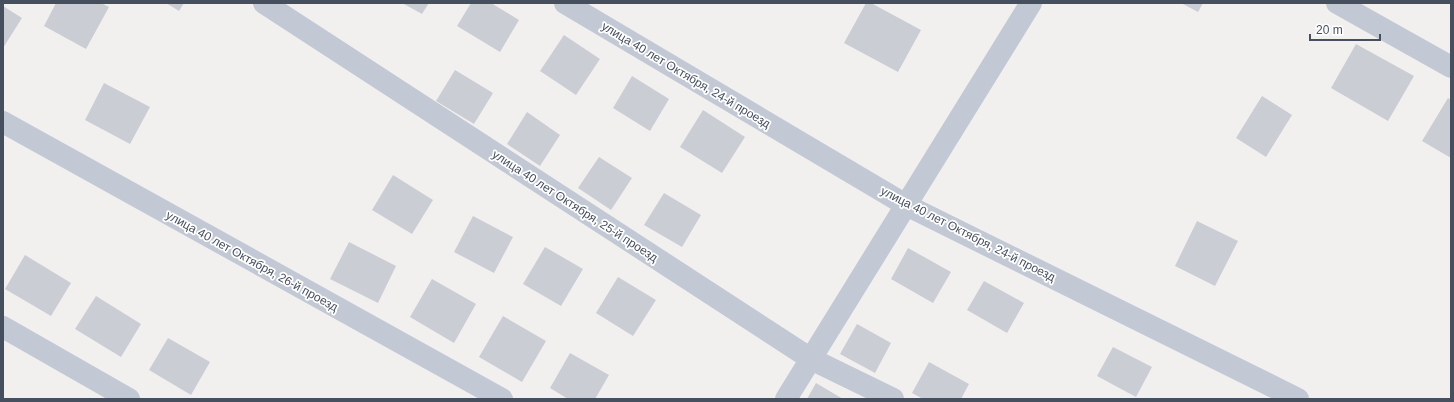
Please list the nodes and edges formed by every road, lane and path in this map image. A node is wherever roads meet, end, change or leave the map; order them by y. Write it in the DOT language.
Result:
graph roads {
  1 [pos="264,3"];
  2 [pos="565,3"];
  3 [pos="1031,3"];
  4 [pos="1337,3"];
  5 [pos="1451,67"];
  6 [pos="3,122"];
  7 [pos="906,205"];
  8 [pos="3,327"];
  9 [pos="811,359"];
  10 [pos="128,399"];
  11 [pos="502,399"];
  12 [pos="786,399"];
  13 [pos="893,399"];
  14 [pos="1298,399"];
  1 -- 9 [label="street, улица 40 лет Октября, 25-й проезд"];
  2 -- 7 [label="street, улица 40 лет Октября, 24-й проезд"];
  3 -- 7 [label="street"];
  4 -- 5 [label="street"];
  6 -- 11 [label="street, улица 40 лет Октября, 26-й проезд"];
  7 -- 9 [label="street"];
  7 -- 14 [label="street, улица 40 лет Октября, 24-й проезд"];
  8 -- 10 [label="street"];
  9 -- 12 [label="street"];
  9 -- 13 [label="street, улица 40 лет Октября, 25-й проезд"];
}
